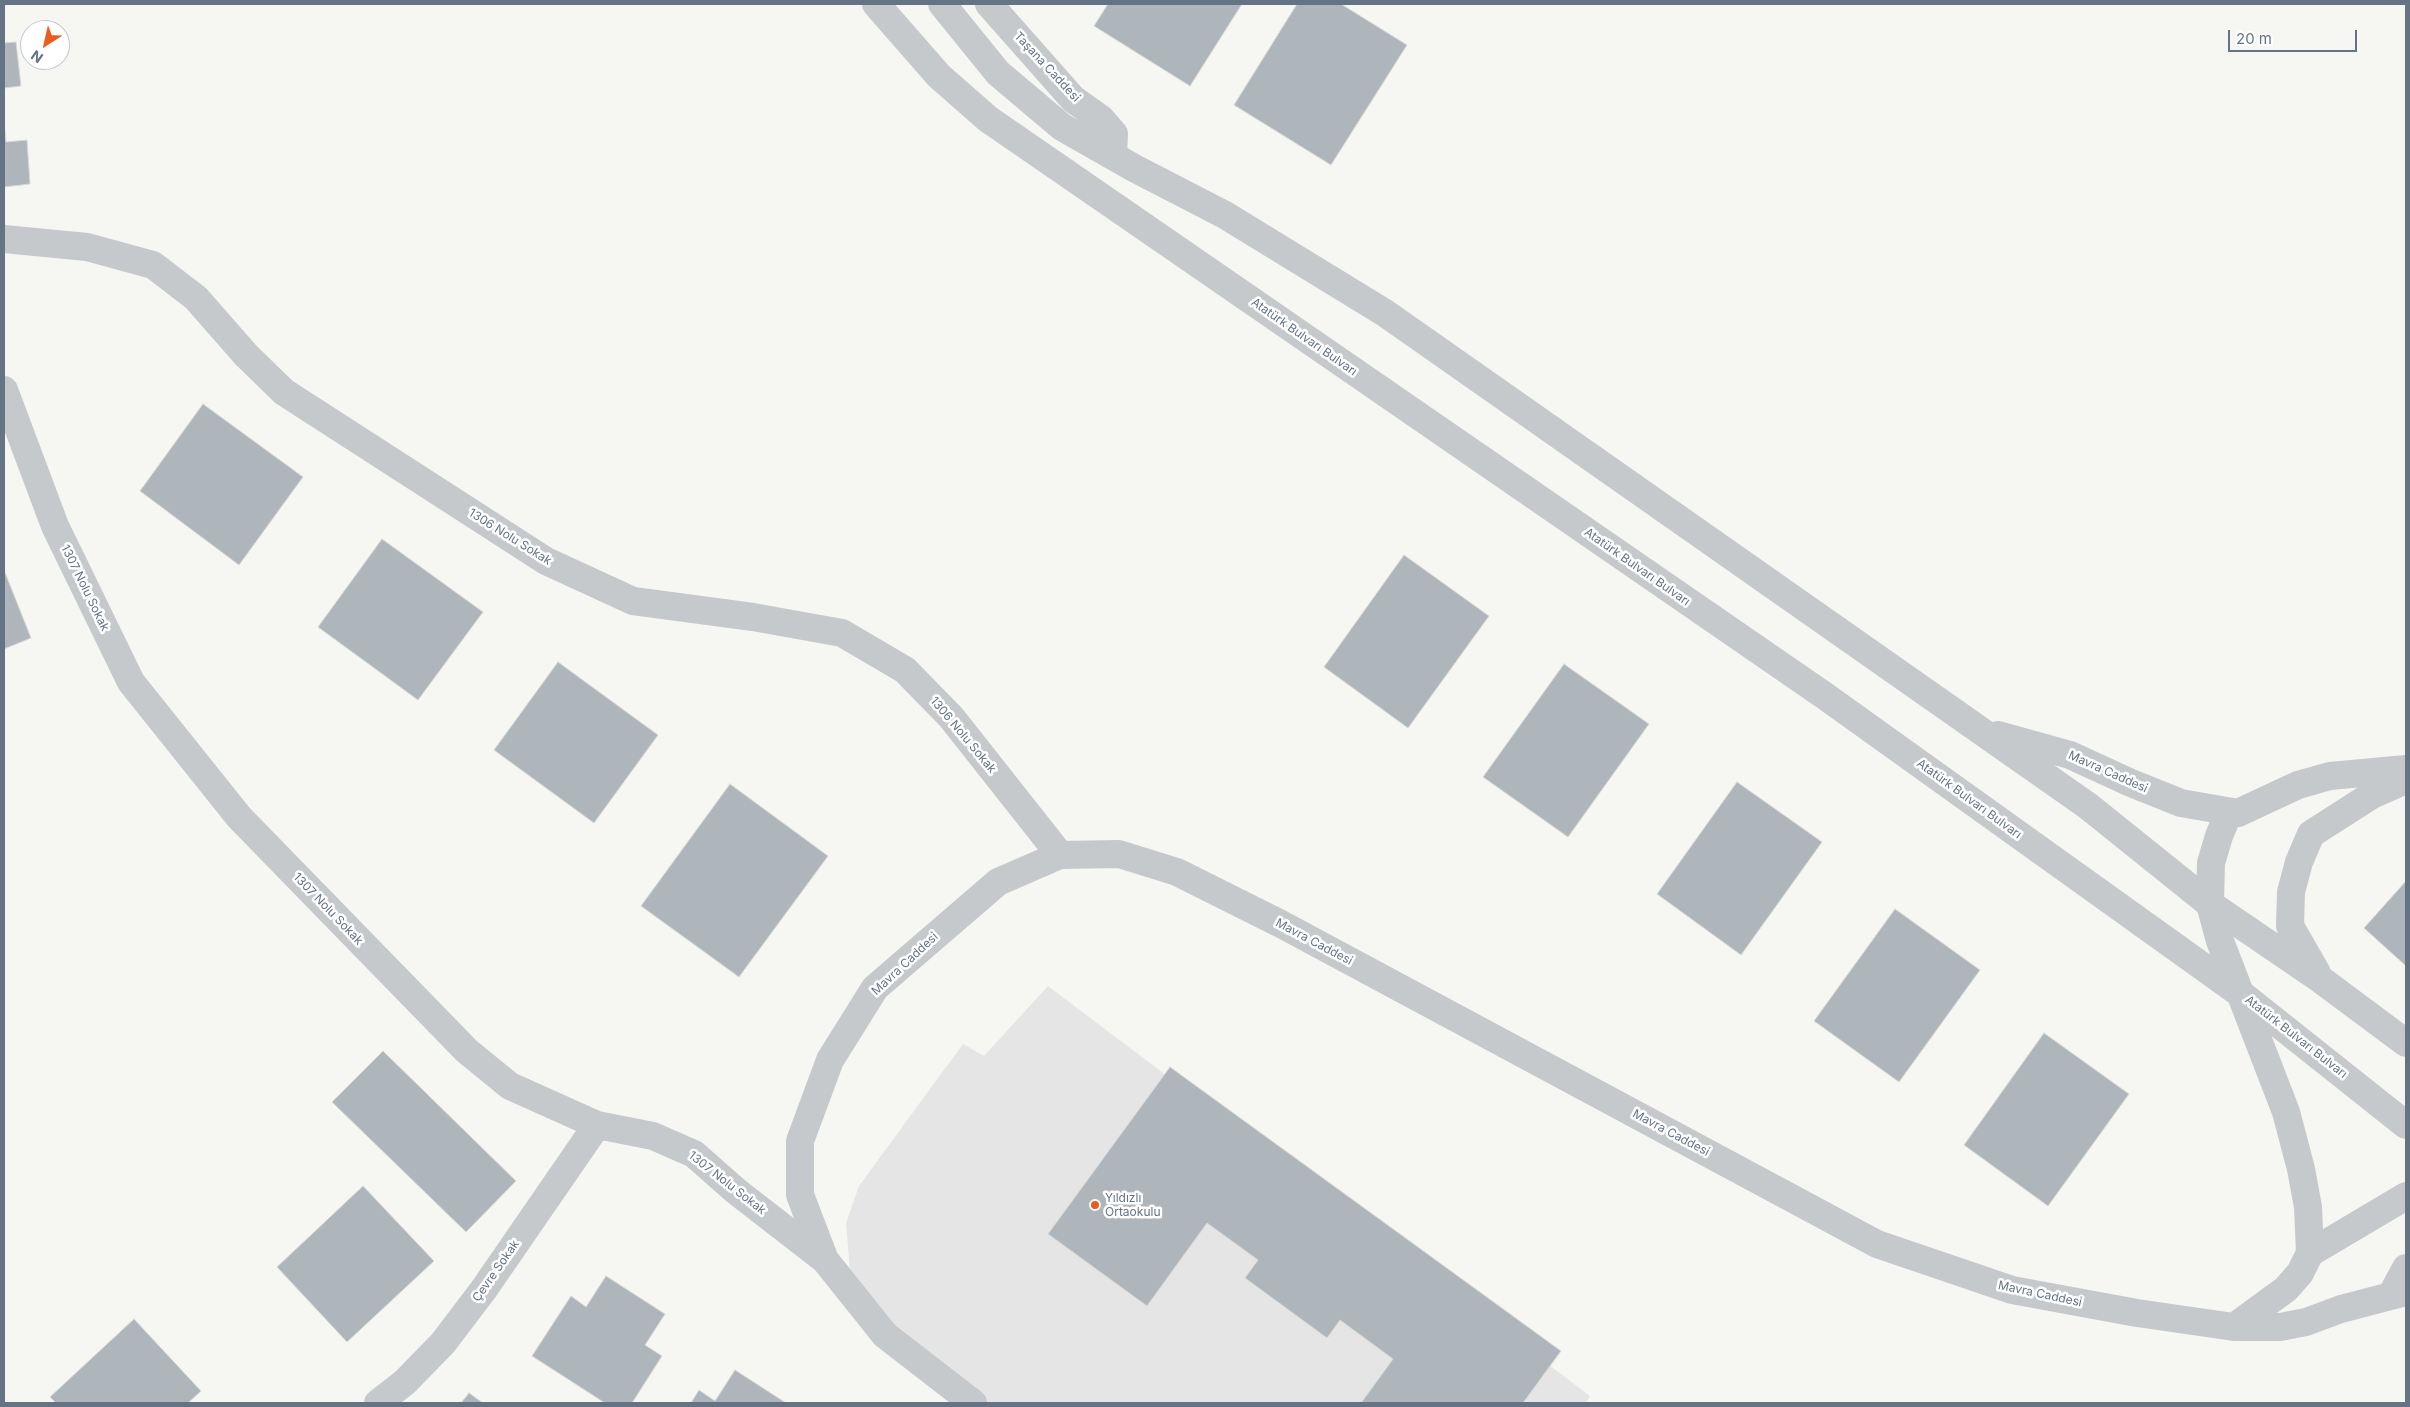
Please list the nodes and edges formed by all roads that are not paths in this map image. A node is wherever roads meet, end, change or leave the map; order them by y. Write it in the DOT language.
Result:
graph roads {
  1 [pos="876,4"];
  2 [pos="942,4"];
  3 [pos="989,4"];
  4 [pos="1113,156"];
  5 [pos="4,239"];
  6 [pos="4,390"];
  7 [pos="1978,729"];
  8 [pos="2406,769"];
  9 [pos="2406,780"];
  10 [pos="2238,813"];
  11 [pos="1060,855"];
  12 [pos="2210,904"];
  13 [pos="2320,979"];
  14 [pos="2241,994"];
  15 [pos="2406,1043"];
  16 [pos="2406,1124"];
  17 [pos="597,1125"];
  18 [pos="2406,1196"];
  19 [pos="2310,1253"];
  20 [pos="824,1260"];
  21 [pos="2406,1268"];
  22 [pos="2399,1293"];
  23 [pos="2234,1327"];
  24 [pos="378,1403"];
  25 [pos="974,1403"];
  1 -- 14 [label="street, Atatürk Bulvarı Bulvarı"];
  2 -- 4 [label="street"];
  3 -- 4 [label="street, Taşana Caddesi"];
  4 -- 7 [label="street"];
  5 -- 11 [label="street, 1306 Nolu Sokak"];
  6 -- 17 [label="street, 1307 Nolu Sokak"];
  7 -- 10 [label="street, Mavra Caddesi"];
  7 -- 12 [label="street"];
  8 -- 10 [label="street"];
  9 -- 13 [label="street"];
  10 -- 12 [label="street"];
  11 -- 20 [label="street, Mavra Caddesi"];
  11 -- 23 [label="street, Mavra Caddesi"];
  12 -- 13 [label="street"];
  12 -- 14 [label="street"];
  13 -- 15 [label="street"];
  14 -- 16 [label="street, Atatürk Bulvarı Bulvarı"];
  14 -- 19 [label="street"];
  17 -- 20 [label="street, 1307 Nolu Sokak"];
  17 -- 24 [label="street, Çevre Sokak"];
  18 -- 19 [label="street"];
  19 -- 23 [label="street"];
  20 -- 25 [label="street, Mavra Caddesi"];
  21 -- 22 [label="street, Mavra Caddesi"];
  22 -- 23 [label="street, Mavra Caddesi"];
}
